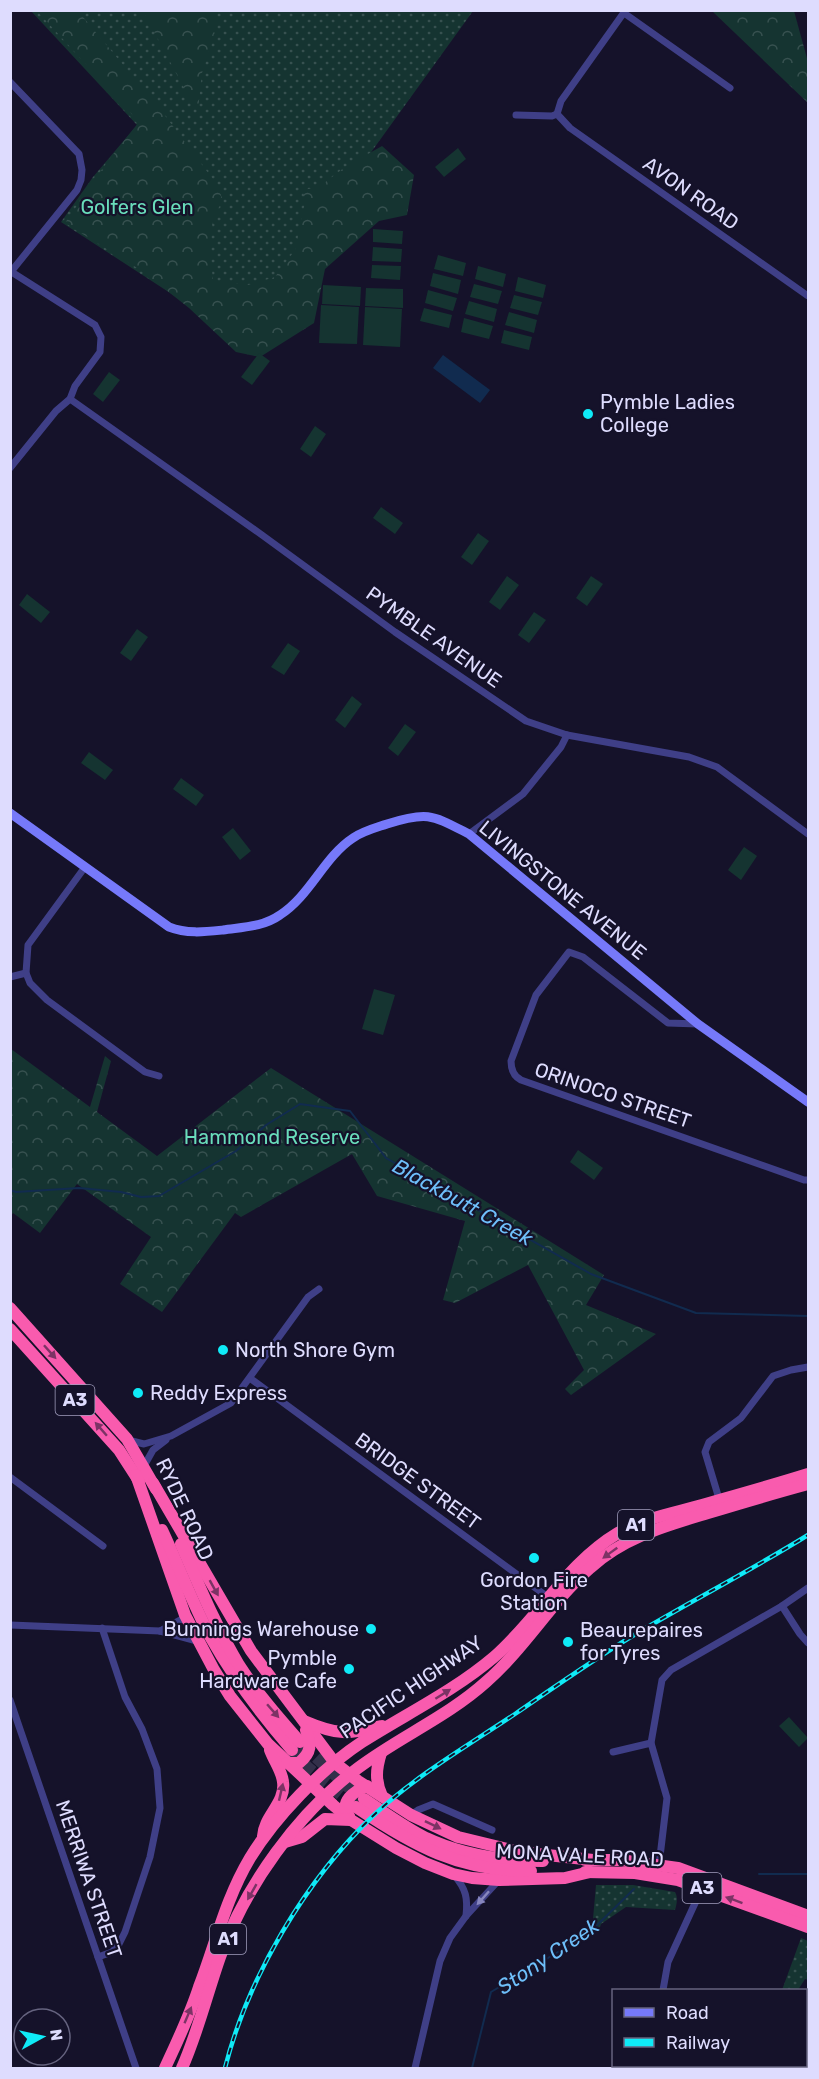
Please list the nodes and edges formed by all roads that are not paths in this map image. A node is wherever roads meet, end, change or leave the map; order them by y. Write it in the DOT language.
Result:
graph roads {
  1 [pos="625,12"];
  2 [pos="10,82"];
  3 [pos="730,88"];
  4 [pos="557,114"];
  5 [pos="516,115"];
  6 [pos="11,272"];
  7 [pos="808,296"];
  8 [pos="70,399"];
  9 [pos="10,468"];
  10 [pos="567,735"];
  11 [pos="10,813"];
  12 [pos="469,834"];
  13 [pos="808,834"];
  14 [pos="85,867"];
  15 [pos="26,973"];
  16 [pos="10,977"];
  17 [pos="698,1024"];
  18 [pos="159,1076"];
  19 [pos="808,1102"];
  20 [pos="808,1180"];
  21 [pos="320,1289"];
  22 [pos="10,1308"];
  23 [pos="10,1329"];
  24 [pos="808,1367"];
  25 [pos="251,1379"];
  26 [pos="171,1436"];
  27 [pos="127,1439"];
  28 [pos="140,1471"];
  29 [pos="808,1474"];
  30 [pos="10,1477"];
  31 [pos="153,1483"];
  32 [pos="808,1484"];
  33 [pos="721,1504"];
  34 [pos="103,1546"];
  35 [pos="808,1588"];
  36 [pos="568,1590"];
  37 [pos="548,1597"];
  38 [pos="782,1606"];
  39 [pos="184,1615"];
  40 [pos="10,1625"];
  41 [pos="102,1628"];
  42 [pos="160,1631"];
  43 [pos="198,1641"];
  44 [pos="808,1643"];
  45 [pos="10,1700"];
  46 [pos="303,1720"];
  47 [pos="393,1724"];
  48 [pos="651,1743"];
  49 [pos="268,1744"];
  50 [pos="613,1752"];
  51 [pos="381,1753"];
  52 [pos="335,1762"];
  53 [pos="287,1763"];
  54 [pos="349,1776"];
  55 [pos="312,1784"];
  56 [pos="367,1786"];
  57 [pos="382,1796"];
  58 [pos="324,1797"];
  59 [pos="360,1803"];
  60 [pos="411,1815"];
  61 [pos="351,1820"];
  62 [pos="492,1830"];
  63 [pos="263,1839"];
  64 [pos="284,1843"];
  65 [pos="659,1865"];
  66 [pos="591,1866"];
  67 [pos="453,1874"];
  68 [pos="499,1880"];
  69 [pos="702,1888"];
  70 [pos="466,1916"];
  71 [pos="808,1916"];
  72 [pos="808,1927"];
  73 [pos="98,1957"];
  74 [pos="663,1989"];
  75 [pos="136,2068"];
  76 [pos="165,2068"];
  77 [pos="182,2068"];
  78 [pos="414,2068"];
  1 -- 3 [label="street"];
  1 -- 4 [label="street"];
  2 -- 6 [label="street"];
  4 -- 5 [label="street"];
  4 -- 7 [label="street, AVON ROAD"];
  6 -- 8 [label="street"];
  8 -- 9 [label="street"];
  8 -- 10 [label="street, PYMBLE AVENUE"];
  10 -- 12 [label="street"];
  10 -- 13 [label="street, PYMBLE AVENUE"];
  11 -- 14 [label="street, LIVINGSTONE AVENUE"];
  12 -- 14 [label="street, LIVINGSTONE AVENUE"];
  12 -- 17 [label="street, LIVINGSTONE AVENUE"];
  14 -- 15 [label="street"];
  15 -- 16 [label="street"];
  15 -- 18 [label="street"];
  17 -- 19 [label="street, LIVINGSTONE AVENUE"];
  17 -- 20 [label="street, ORINOCO STREET"];
  21 -- 25 [label="street"];
  22 -- 27 [label="highway, RYDE ROAD / A3, one-way"];
  28 -- 23 [label="highway, RYDE ROAD / A3, one-way"];
  24 -- 33 [label="street"];
  25 -- 26 [label="street"];
  25 -- 37 [label="street, BRIDGE STREET"];
  26 -- 27 [label="street"];
  26 -- 28 [label="street"];
  27 -- 28 [label="highway, RYDE ROAD / A3"];
  28 -- 31 [label="highway, RYDE ROAD / A3"];
  31 -- 28 [label="highway, RYDE ROAD / A3, one-way"];
  28 -- 39 [label="highway"];
  29 -- 33 [label="highway, PACIFIC HIGHWAY / A1"];
  30 -- 34 [label="street"];
  31 -- 46 [label="highway, one-way"];
  32 -- 33 [label="highway, PACIFIC HIGHWAY / A1"];
  33 -- 36 [label="highway, PACIFIC HIGHWAY / A1, one-way"];
  33 -- 37 [label="highway, PACIFIC HIGHWAY / A1"];
  35 -- 38 [label="street"];
  36 -- 37 [label="street"];
  36 -- 51 [label="highway, PACIFIC HIGHWAY / A1"];
  47 -- 37 [label="highway, PACIFIC HIGHWAY / A1, one-way"];
  38 -- 44 [label="street"];
  38 -- 48 [label="street"];
  39 -- 42 [label="street"];
  39 -- 43 [label="highway"];
  40 -- 41 [label="street"];
  41 -- 42 [label="street"];
  41 -- 73 [label="street"];
  42 -- 43 [label="street"];
  43 -- 49 [label="highway"];
  45 -- 73 [label="street, MERRIWA STREET"];
  46 -- 47 [label="highway"];
  46 -- 52 [label="highway"];
  46 -- 53 [label="highway"];
  47 -- 52 [label="highway, PACIFIC HIGHWAY / A1"];
  48 -- 50 [label="street"];
  48 -- 65 [label="street"];
  49 -- 53 [label="highway"];
  63 -- 49 [label="highway, one-way"];
  51 -- 54 [label="highway, PACIFIC HIGHWAY / A1"];
  51 -- 57 [label="highway"];
  52 -- 54 [label="highway"];
  52 -- 55 [label="highway, PACIFIC HIGHWAY / A1"];
  53 -- 55 [label="highway"];
  54 -- 56 [label="highway"];
  54 -- 58 [label="highway, PACIFIC HIGHWAY / A1"];
  55 -- 58 [label="highway"];
  55 -- 63 [label="highway, PACIFIC HIGHWAY / A1"];
  56 -- 57 [label="highway"];
  56 -- 61 [label="highway"];
  57 -- 60 [label="highway"];
  58 -- 61 [label="highway"];
  58 -- 64 [label="highway, PACIFIC HIGHWAY / A1"];
  59 -- 66 [label="highway, MONA VALE ROAD / A3"];
  60 -- 62 [label="street"];
  60 -- 66 [label="highway, one-way"];
  61 -- 64 [label="highway"];
  61 -- 67 [label="highway"];
  76 -- 63 [label="highway, PACIFIC HIGHWAY / A1, one-way"];
  64 -- 77 [label="highway, PACIFIC HIGHWAY / A1, one-way"];
  65 -- 66 [label="highway, MONA VALE ROAD / A3"];
  65 -- 71 [label="highway, MONA VALE ROAD / A3"];
  66 -- 68 [label="highway"];
  66 -- 69 [label="highway, MONA VALE ROAD / A3"];
  67 -- 68 [label="highway"];
  67 -- 70 [label="street"];
  68 -- 70 [label="street, one-way"];
  72 -- 69 [label="highway, MONA VALE ROAD / A3, one-way"];
  69 -- 74 [label="street"];
  70 -- 78 [label="street"];
  73 -- 75 [label="street, MERRIWA STREET"];
}
